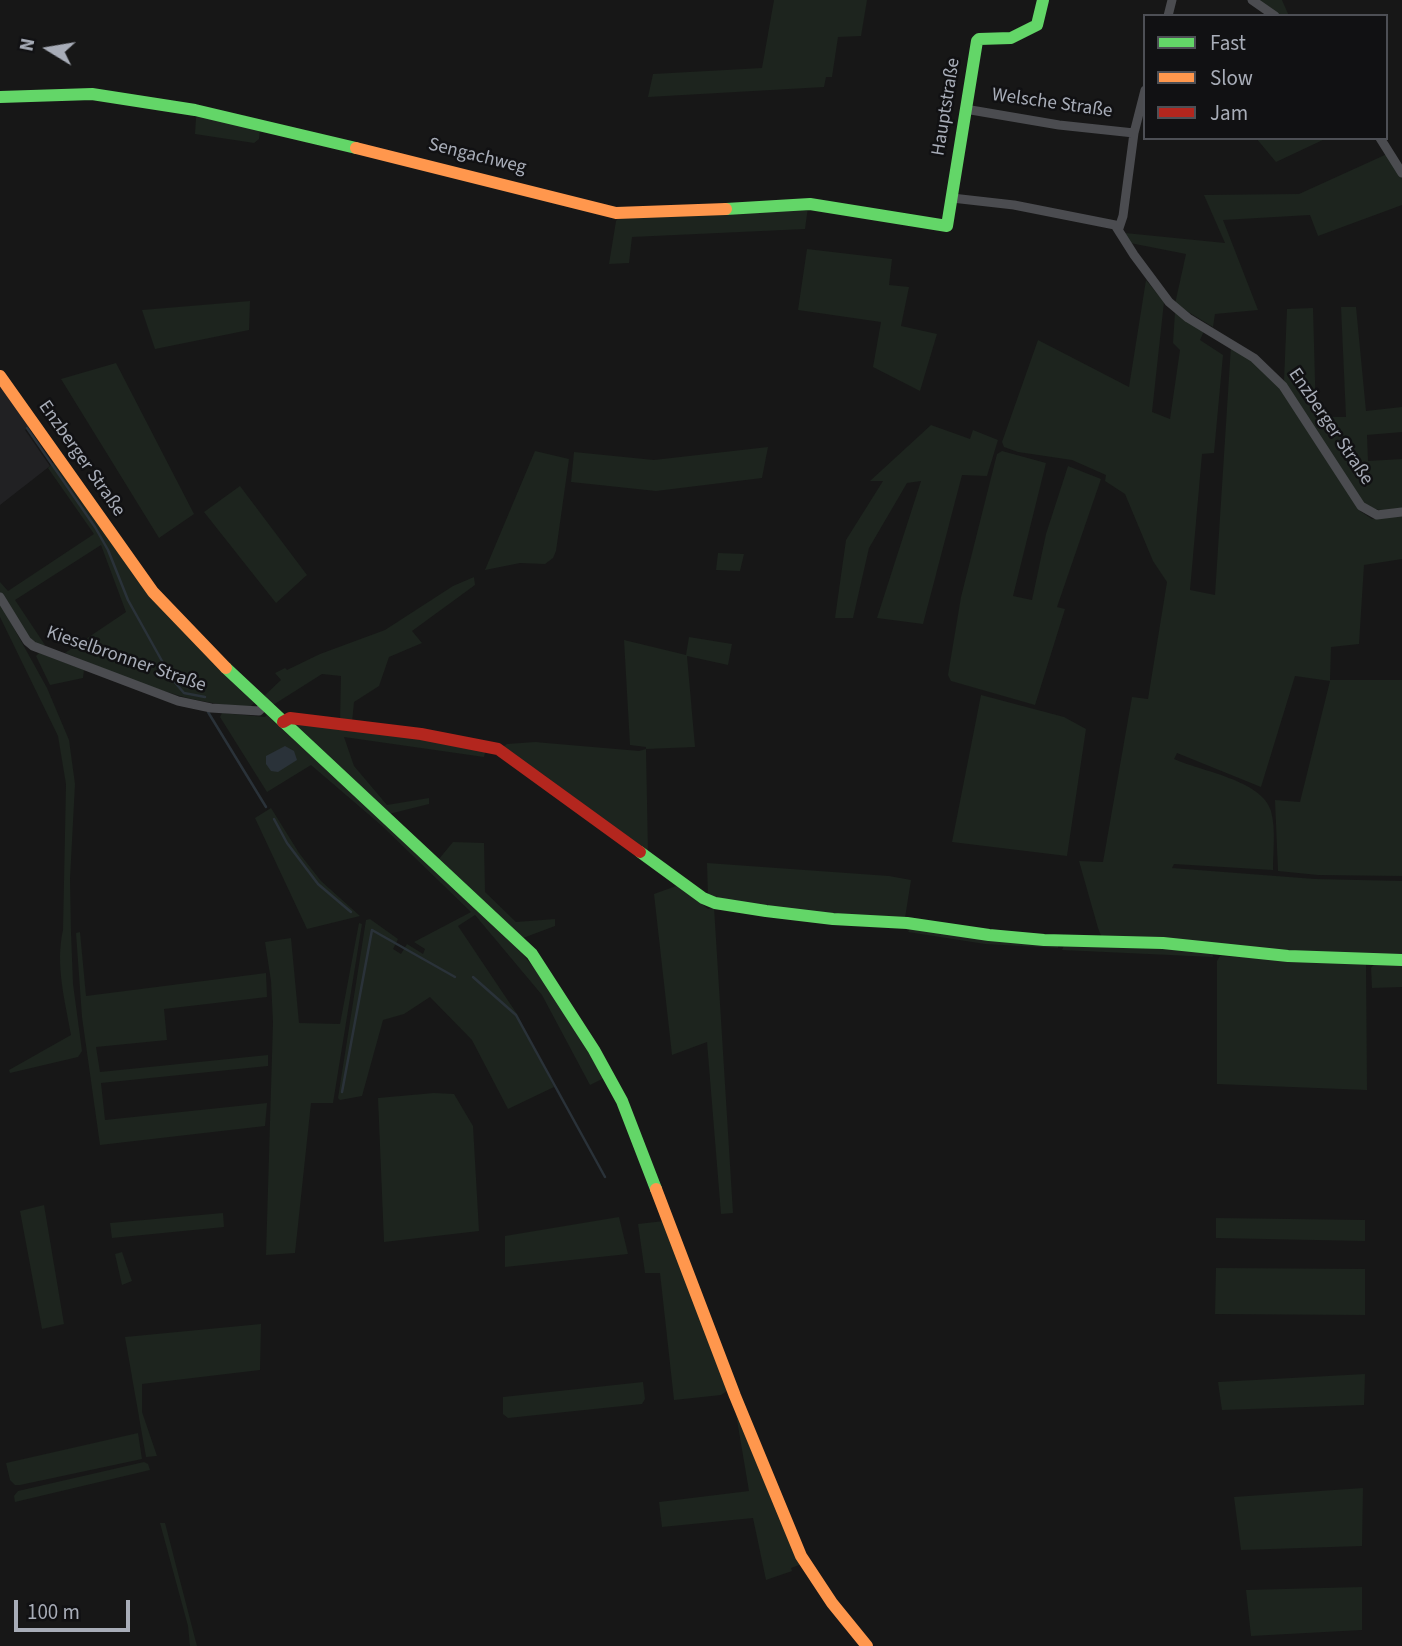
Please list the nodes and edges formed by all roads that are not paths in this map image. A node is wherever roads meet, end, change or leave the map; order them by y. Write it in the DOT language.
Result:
graph roads {
  1 [pos="1043,0"];
  2 [pos="1252,0"];
  3 [pos="1272,14"];
  4 [pos="0,97"];
  5 [pos="1143,98"];
  6 [pos="965,109"];
  7 [pos="1134,133"];
  8 [pos="1381,140"];
  9 [pos="1402,173"];
  10 [pos="953,198"];
  11 [pos="947,226"];
  12 [pos="1119,228"];
  13 [pos="0,376"];
  14 [pos="1402,512"];
  15 [pos="0,597"];
  16 [pos="265,705"];
  17 [pos="283,722"];
  18 [pos="1402,960"];
  19 [pos="867,1646"];
  1 -- 6 [label="street, Hauptstraße"];
  2 -- 3 [label="street"];
  4 -- 11 [label="street, Sengachweg"];
  5 -- 7 [label="street"];
  6 -- 7 [label="street, Welsche Straße"];
  6 -- 10 [label="street, Hauptstraße"];
  7 -- 12 [label="street"];
  8 -- 9 [label="street"];
  10 -- 11 [label="street, Hauptstraße"];
  10 -- 12 [label="street"];
  12 -- 14 [label="street, Enzberger Straße"];
  13 -- 16 [label="street, Enzberger Straße"];
  15 -- 16 [label="street, Kieselbronner Straße"];
  16 -- 17 [label="street, Enzberger Straße"];
  17 -- 18 [label="street"];
  17 -- 19 [label="street, Enzberger Straße"];
}
